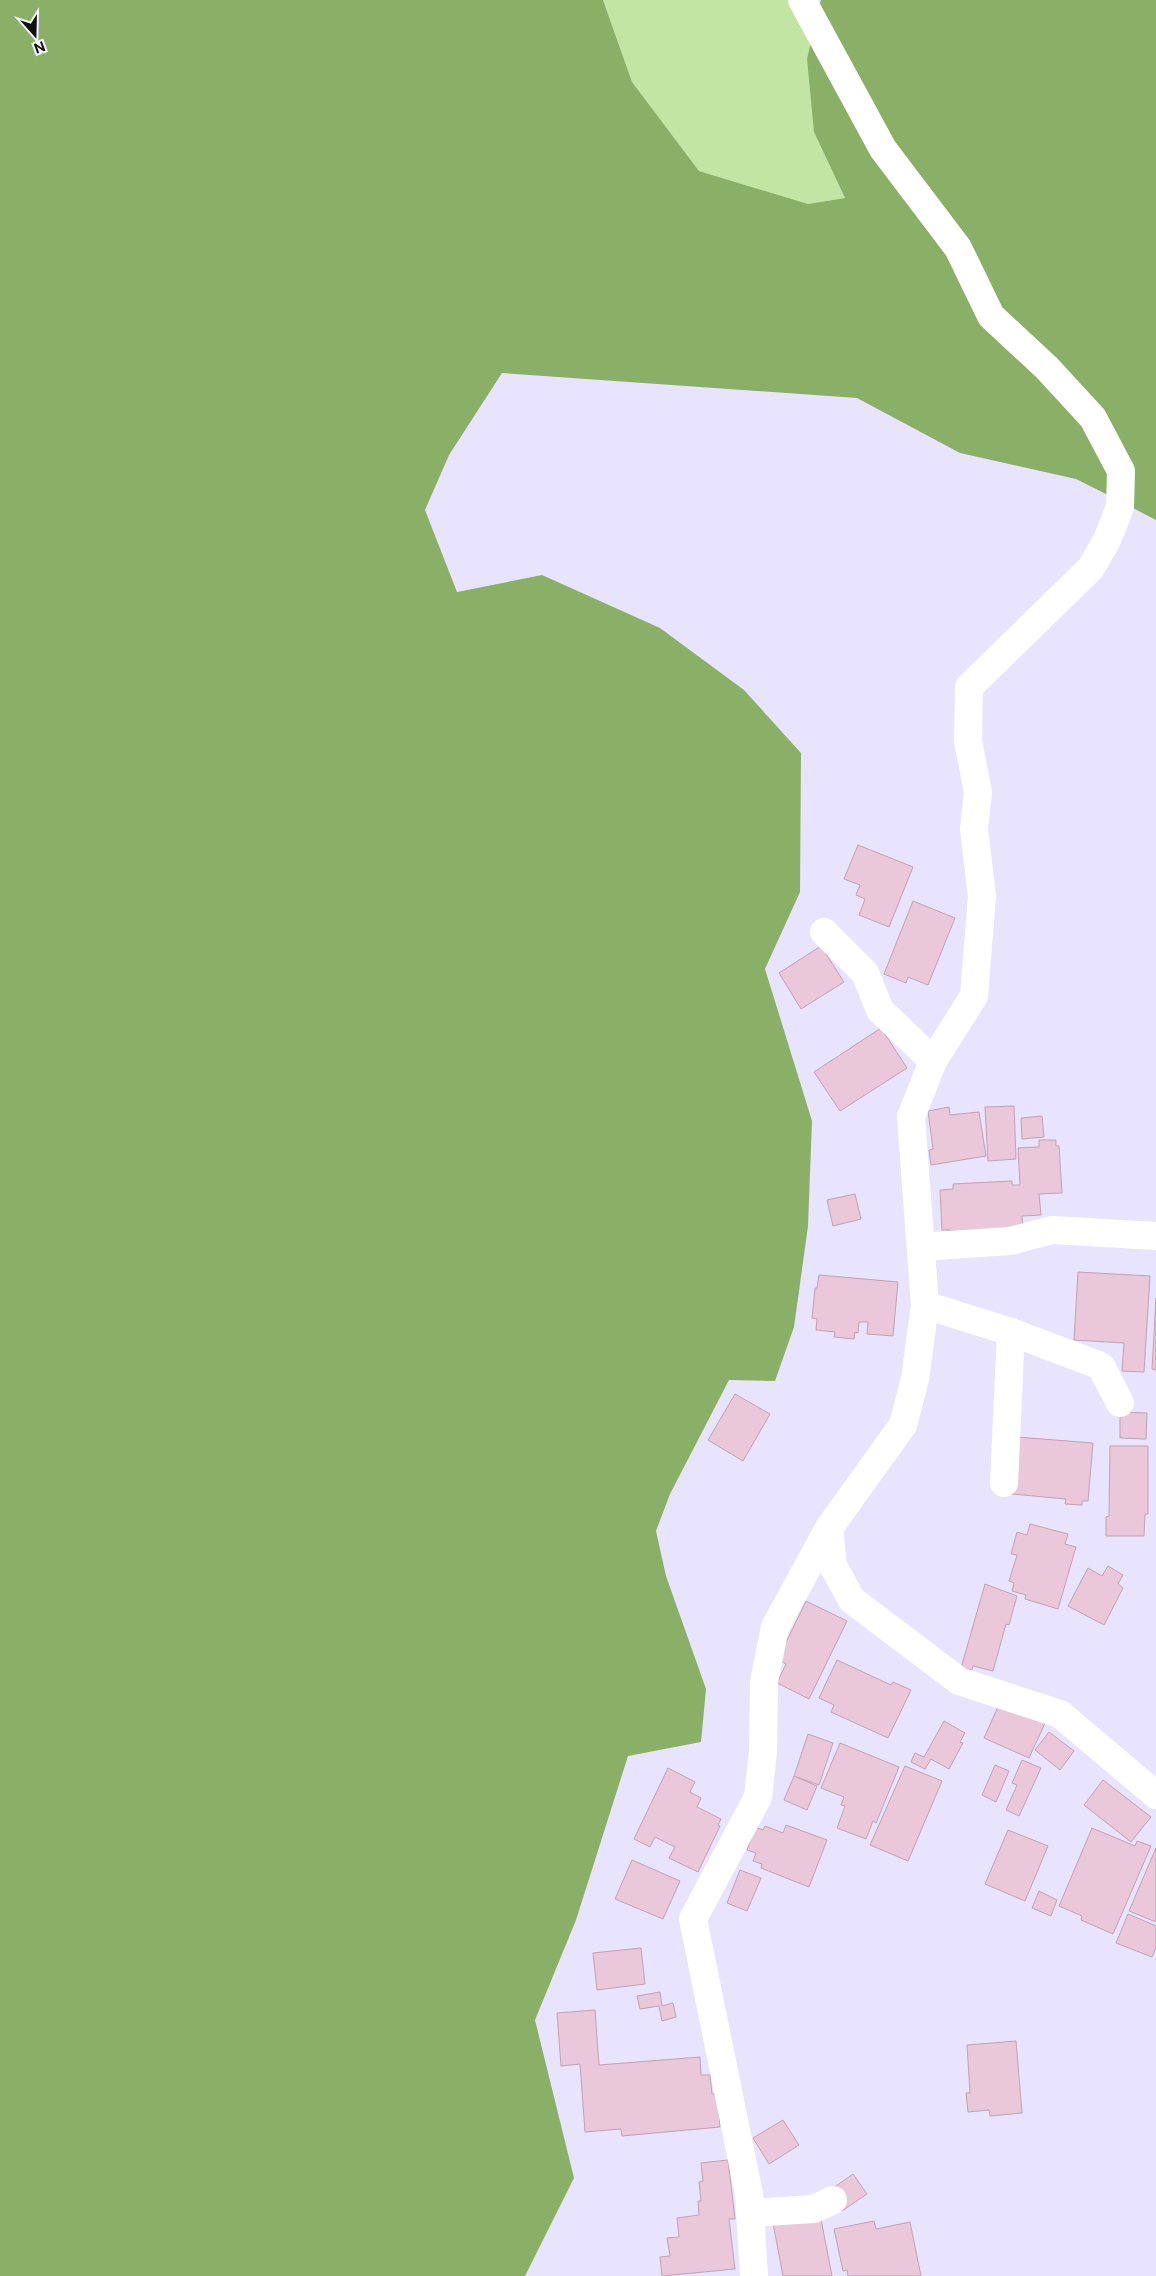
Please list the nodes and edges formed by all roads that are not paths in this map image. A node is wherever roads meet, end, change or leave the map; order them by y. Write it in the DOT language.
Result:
graph roads {
  1 [pos="802,0"];
  2 [pos="824,932"];
  3 [pos="933,1061"];
  4 [pos="1156,1236"];
  5 [pos="921,1247"];
  6 [pos="924,1305"];
  7 [pos="1011,1332"];
  8 [pos="1120,1403"];
  9 [pos="1004,1483"];
  10 [pos="829,1528"];
  11 [pos="1156,1795"];
  12 [pos="833,2200"];
  13 [pos="750,2212"];
  14 [pos="754,2276"];
  1 -- 3 [label="street"];
  2 -- 3 [label="street"];
  3 -- 5 [label="street"];
  4 -- 5 [label="street"];
  5 -- 6 [label="street"];
  6 -- 7 [label="street"];
  6 -- 10 [label="street"];
  7 -- 8 [label="street"];
  7 -- 9 [label="street"];
  10 -- 11 [label="street"];
  10 -- 13 [label="street"];
  12 -- 13 [label="street"];
  13 -- 14 [label="street"];
}
